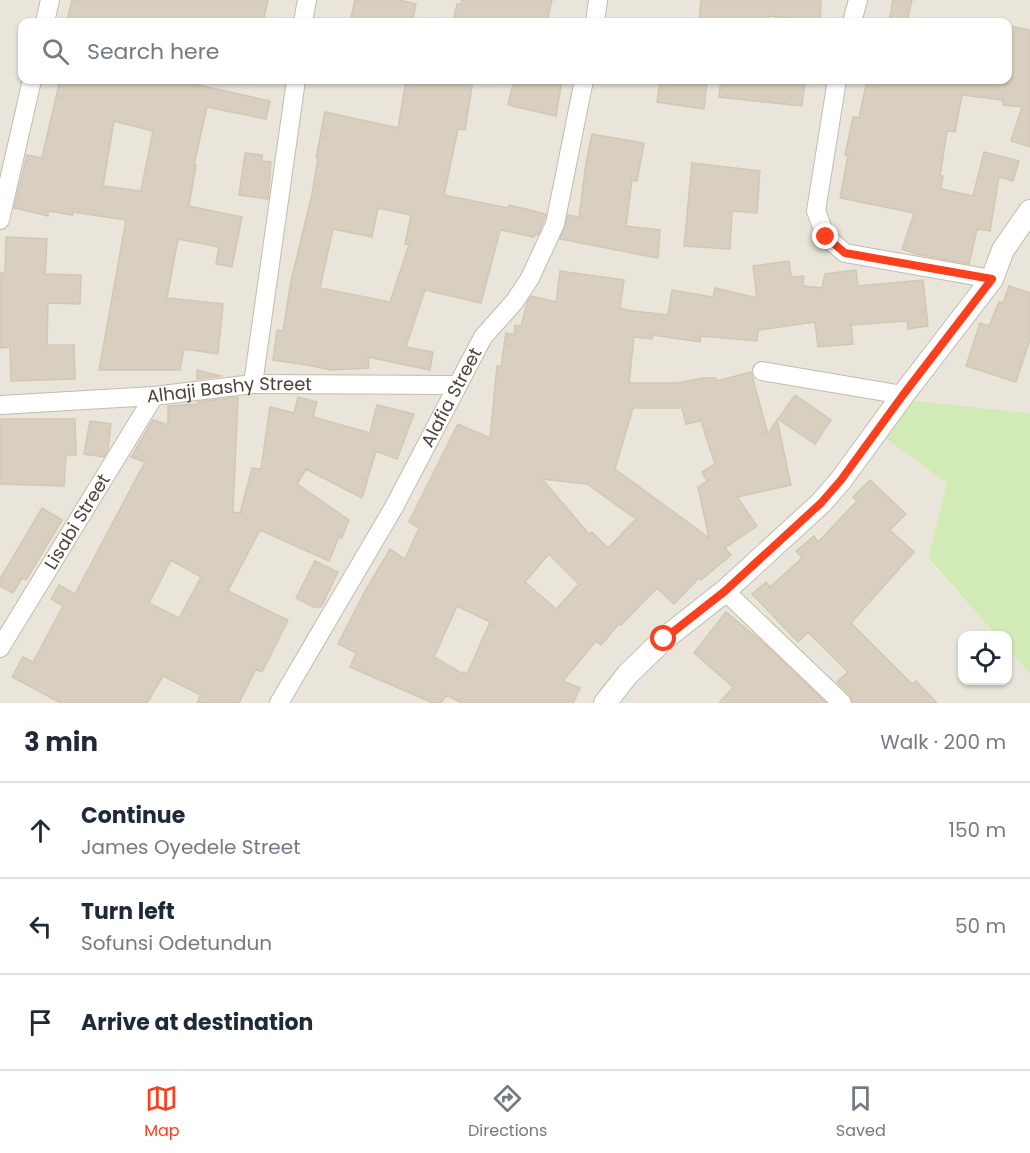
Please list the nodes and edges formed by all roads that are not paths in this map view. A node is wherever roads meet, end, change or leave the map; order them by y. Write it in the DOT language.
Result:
graph roads {
  1 [pos="50,0"];
  2 [pos="307,0"];
  3 [pos="598,0"];
  4 [pos="858,0"];
  5 [pos="46,18"];
  6 [pos="304,18"];
  7 [pos="596,18"];
  8 [pos="853,18"];
  9 [pos="31,84"];
  10 [pos="295,84"];
  11 [pos="583,84"];
  12 [pos="836,84"];
  13 [pos="1030,211"];
  14 [pos="0,220"];
  15 [pos="992,279"];
  16 [pos="762,371"];
  17 [pos="253,384"];
  18 [pos="458,385"];
  19 [pos="903,395"];
  20 [pos="154,396"];
  21 [pos="0,405"];
  22 [pos="725,591"];
  23 [pos="0,648"];
  24 [pos="279,703"];
  25 [pos="605,703"];
  26 [pos="842,703"];
  1 -- 5 [label="street"];
  2 -- 6 [label="street"];
  3 -- 7 [label="street"];
  4 -- 8 [label="street"];
  9 -- 14 [label="street"];
  10 -- 17 [label="street"];
  11 -- 18 [label="street, Alafia Street"];
  12 -- 15 [label="street"];
  13 -- 15 [label="street"];
  15 -- 19 [label="street"];
  16 -- 19 [label="street"];
  17 -- 18 [label="street, Alhaji Bashy Street"];
  17 -- 20 [label="street, Alhaji Bashy Street"];
  18 -- 24 [label="street, Alafia Street"];
  19 -- 22 [label="street"];
  20 -- 21 [label="street, Alhaji Bashy Street"];
  20 -- 23 [label="street, Lisabi Street"];
  22 -- 25 [label="street"];
  22 -- 26 [label="street"];
}
